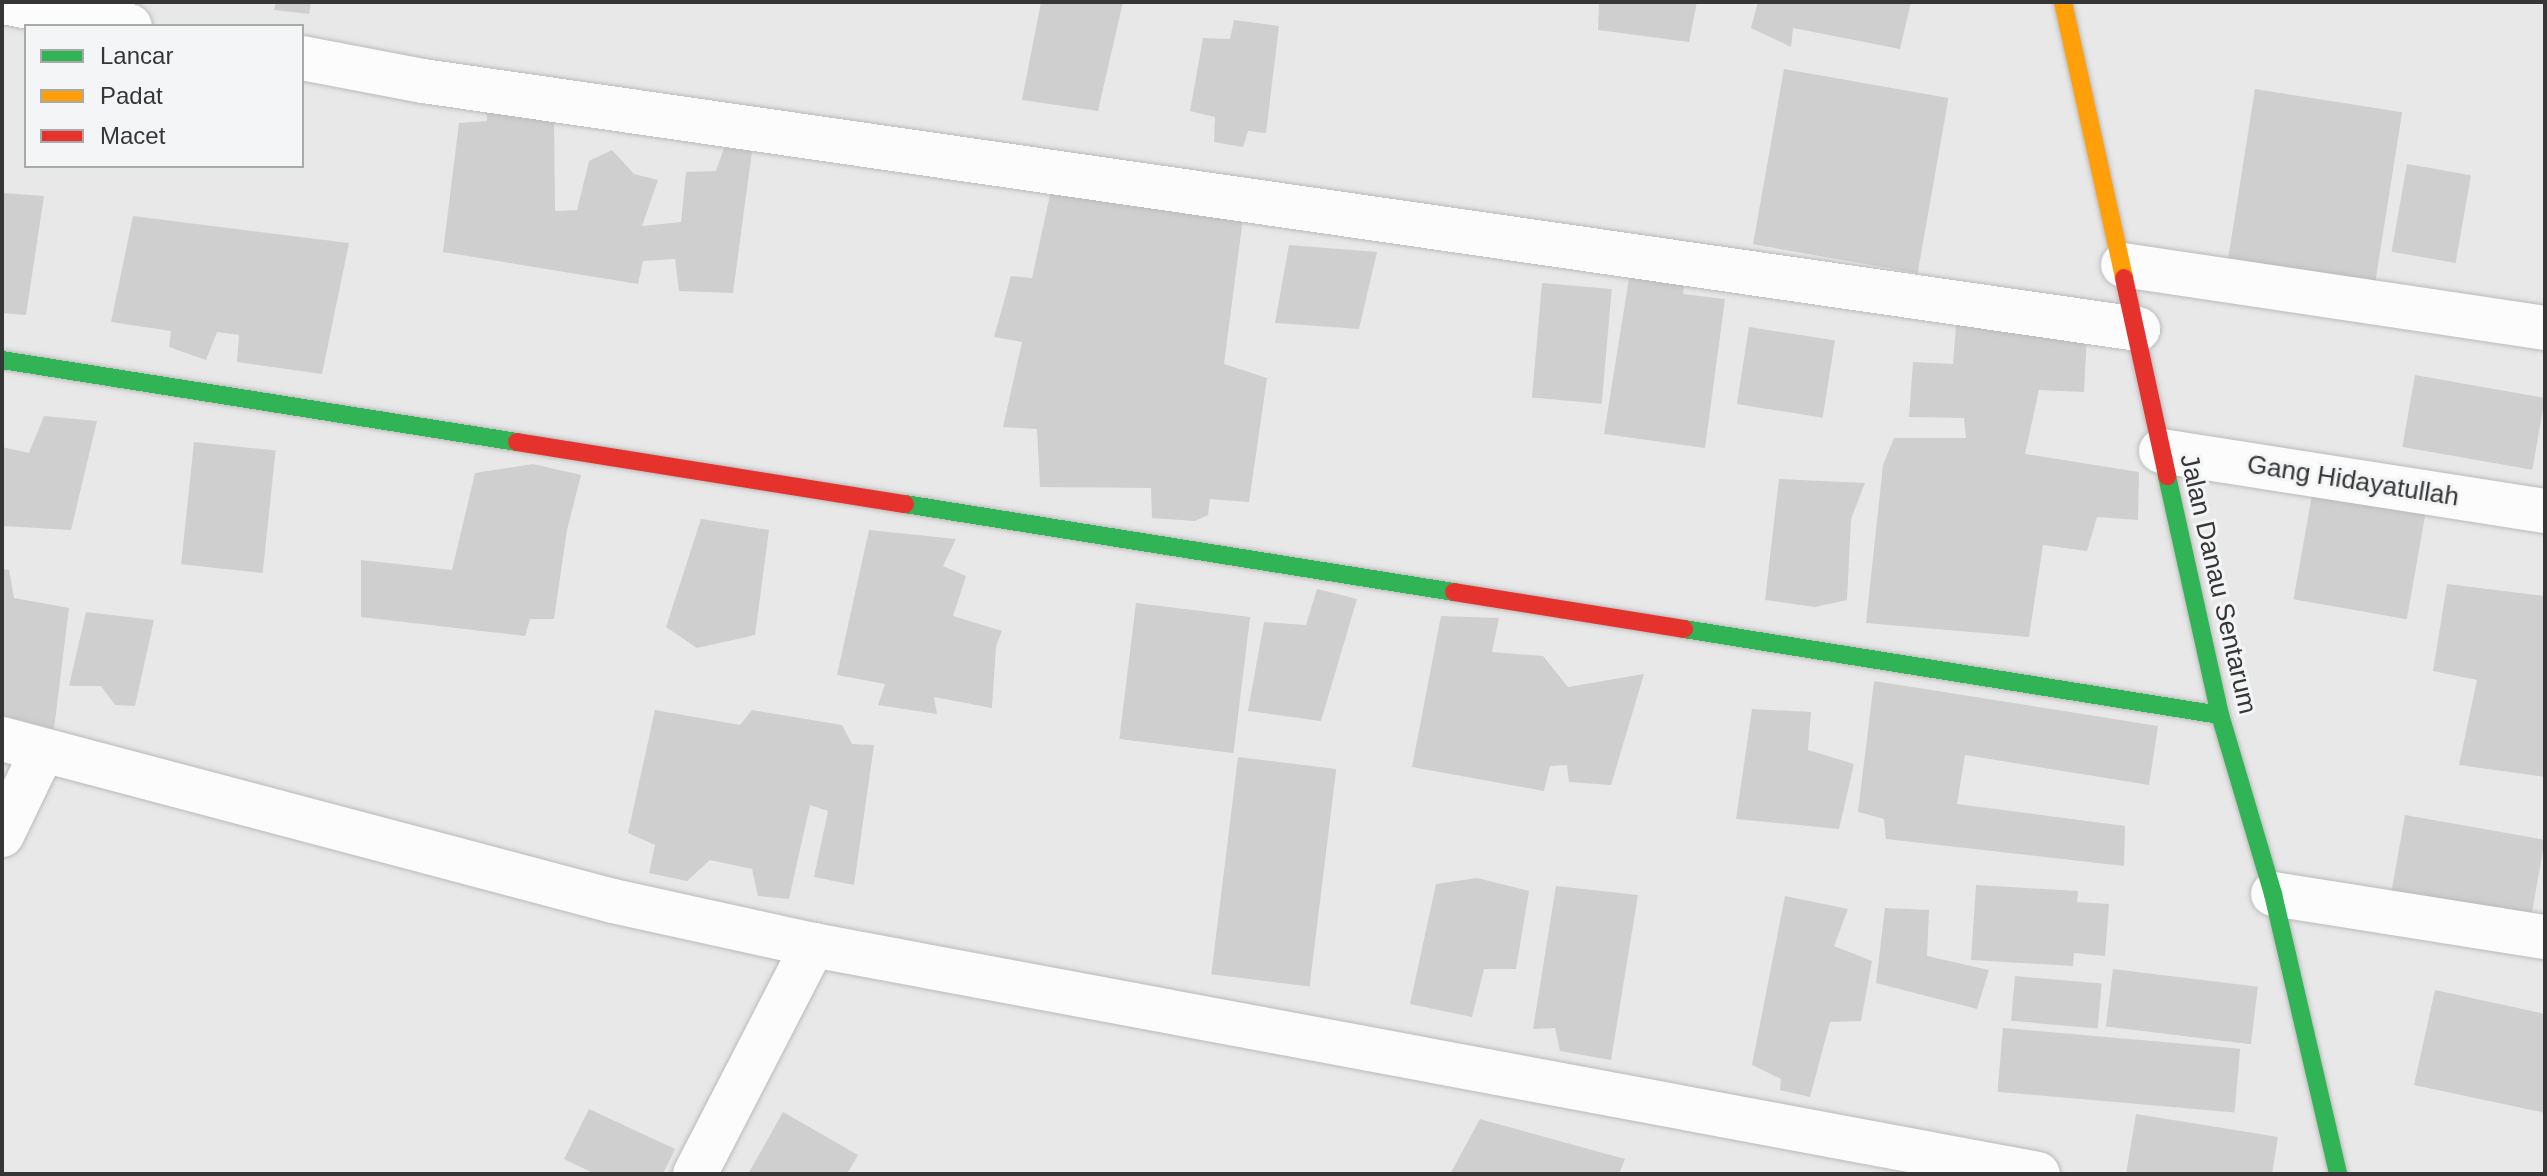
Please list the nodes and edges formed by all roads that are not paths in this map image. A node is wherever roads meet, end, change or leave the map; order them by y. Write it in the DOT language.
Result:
graph roads {
  1 [pos="3,2"];
  2 [pos="2063,2"];
  3 [pos="119,24"];
  4 [pos="304,58"];
  5 [pos="2123,265"];
  6 [pos="2545,328"];
  7 [pos="2138,329"];
  8 [pos="2,360"];
  9 [pos="2161,451"];
  10 [pos="2545,511"];
  11 [pos="2220,715"];
  12 [pos="22,745"];
  13 [pos="2,835"];
  14 [pos="2273,894"];
  15 [pos="2545,937"];
  16 [pos="813,945"];
  17 [pos="695,1174"];
  18 [pos="2038,1174"];
  19 [pos="2338,1174"];
  1 -- 3 [label="street"];
  2 -- 5 [label="street, Jalan Danau Sentarum"];
  4 -- 7 [label="street"];
  5 -- 6 [label="street"];
  5 -- 7 [label="street, Jalan Danau Sentarum"];
  7 -- 9 [label="street, Jalan Danau Sentarum"];
  8 -- 11 [label="street"];
  9 -- 10 [label="street, Gang Hidayatullah"];
  9 -- 11 [label="street, Jalan Danau Sentarum"];
  11 -- 14 [label="street, Jalan Danau Sentarum"];
  12 -- 13 [label="street"];
  12 -- 16 [label="street"];
  14 -- 15 [label="street"];
  14 -- 19 [label="street, Jalan Danau Sentarum"];
  16 -- 17 [label="street"];
  16 -- 18 [label="street"];
}
